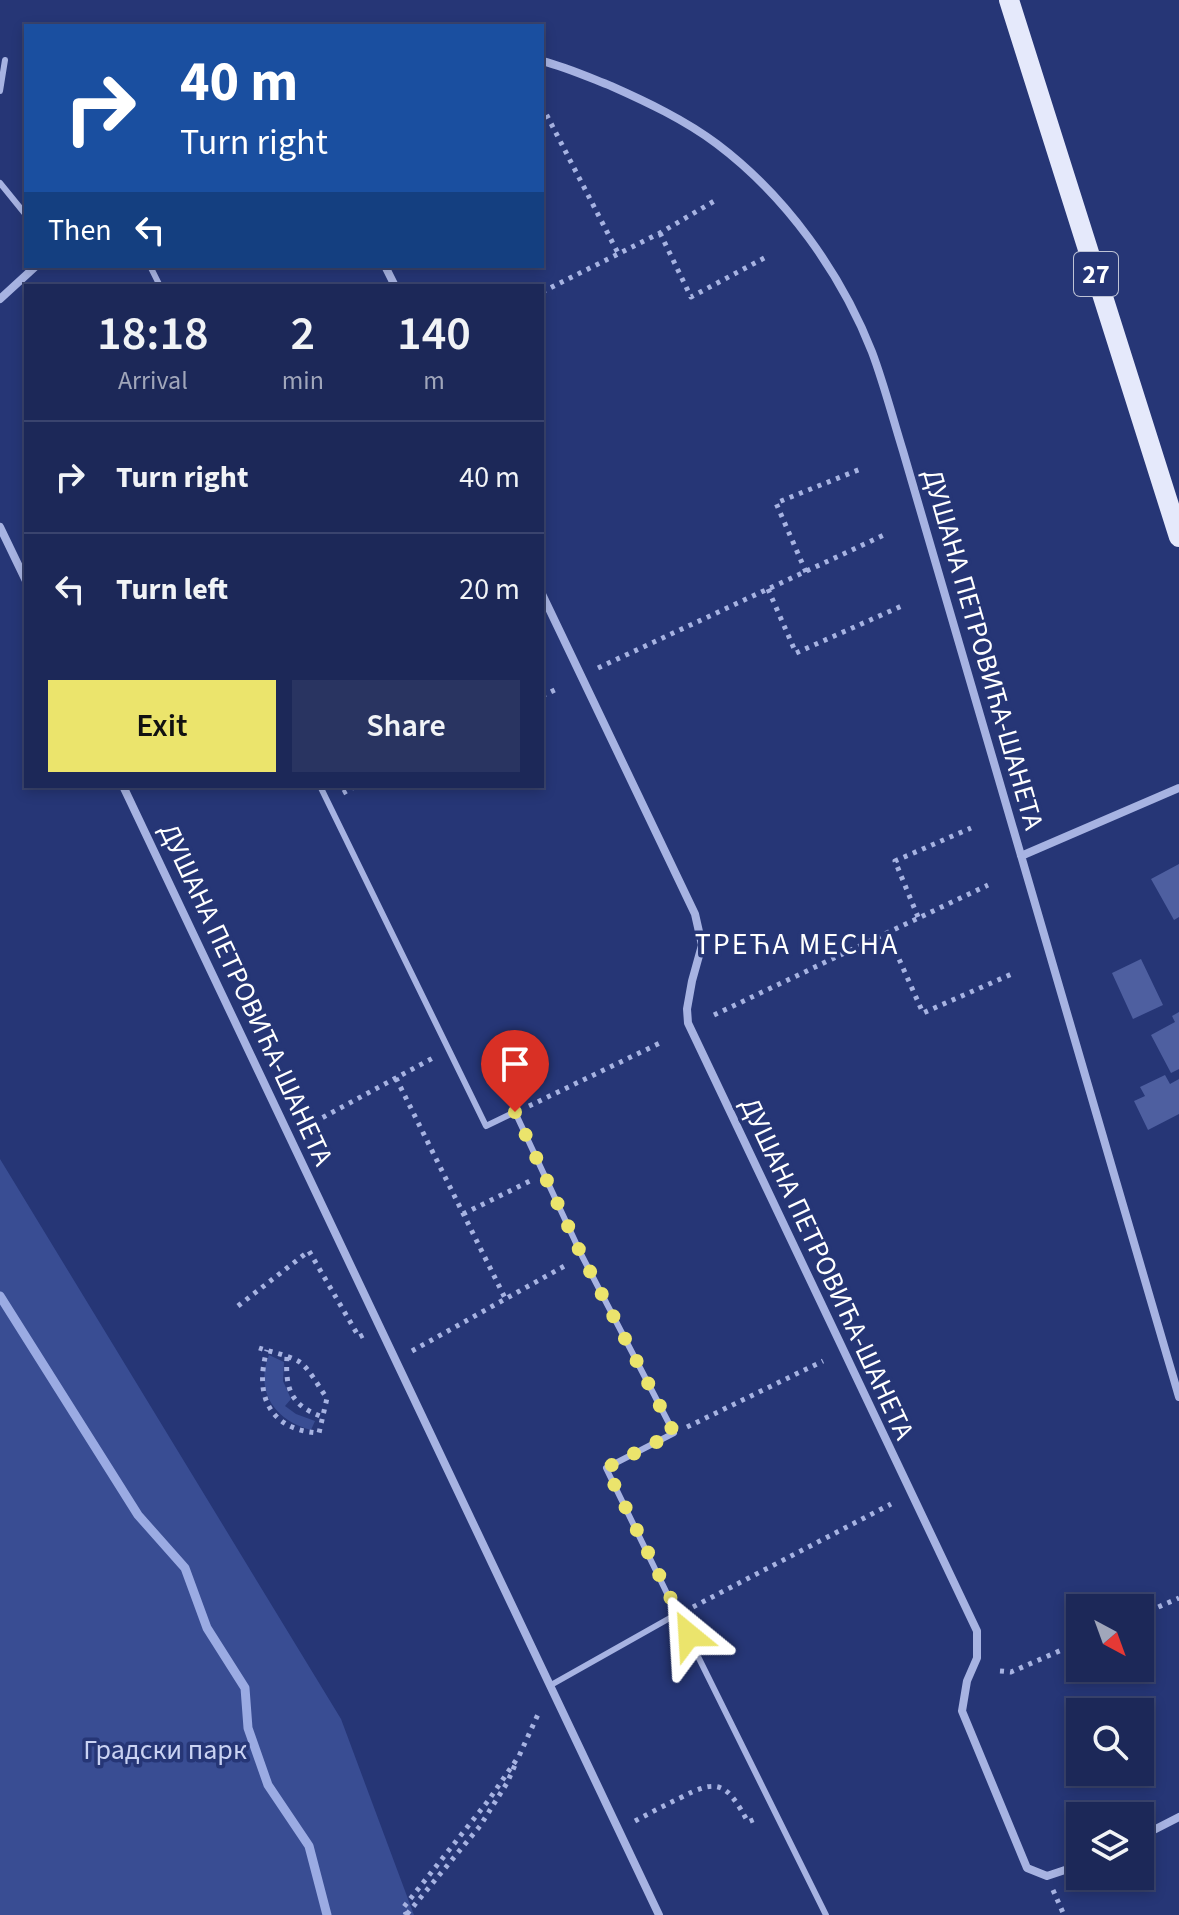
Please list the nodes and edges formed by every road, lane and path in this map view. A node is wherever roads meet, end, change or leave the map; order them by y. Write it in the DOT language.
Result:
graph roads {
  1 [pos="1009,0"];
  2 [pos="5,60"];
  3 [pos="544,62"];
  4 [pos="0,91"];
  5 [pos="544,110"];
  6 [pos="0,183"];
  7 [pos="716,200"];
  8 [pos="24,213"];
  9 [pos="660,233"];
  10 [pos="619,255"];
  11 [pos="768,256"];
  12 [pos="34,268"];
  13 [pos="544,291"];
  14 [pos="0,299"];
  15 [pos="863,468"];
  16 [pos="0,527"];
  17 [pos="884,535"];
  18 [pos="1179,537"];
  19 [pos="806,572"];
  20 [pos="24,577"];
  21 [pos="768,589"];
  22 [pos="544,598"];
  23 [pos="904,605"];
  24 [pos="597,668"];
  25 [pos="559,688"];
  26 [pos="544,695"];
  27 [pos="124,788"];
  28 [pos="321,788"];
  29 [pos="1179,788"];
  30 [pos="971,828"];
  31 [pos="1021,856"];
  32 [pos="988,885"];
  33 [pos="918,917"];
  34 [pos="887,932"];
  35 [pos="1014,973"];
  36 [pos="714,1015"];
  37 [pos="662,1042"];
  38 [pos="448,1049"];
  39 [pos="396,1078"];
  40 [pos="515,1112"];
  41 [pos="304,1128"];
  42 [pos="544,1174"];
  43 [pos="463,1214"];
  44 [pos="582,1256"];
  45 [pos="505,1298"];
  46 [pos="238,1306"];
  47 [pos="380,1325"];
  48 [pos="259,1348"];
  49 [pos="267,1350"];
  50 [pos="410,1352"];
  51 [pos="287,1357"];
  52 [pos="823,1361"];
  53 [pos="1179,1397"];
  54 [pos="323,1417"];
  55 [pos="674,1433"];
  56 [pos="891,1504"];
  57 [pos="1179,1598"];
  58 [pos="1154,1609"];
  59 [pos="677,1614"];
  60 [pos="1066,1648"];
  61 [pos="1000,1671"];
  62 [pos="551,1685"];
  63 [pos="775,1810"];
  64 [pos="1179,1817"];
  65 [pos="631,1823"];
  66 [pos="1154,1830"];
  67 [pos="1066,1870"];
  68 [pos="406,1914"];
  69 [pos="659,1915"];
  70 [pos="826,1915"];
  1 -- 18 [label="main road, 27"];
  2 -- 4 [label="lane"];
  3 -- 31 [label="street, ДУШАНА ПЕТРОВИЋА-ШАНЕТА"];
  5 -- 10 [label="path"];
  6 -- 8 [label="lane"];
  7 -- 9 [label="path"];
  9 -- 10 [label="path"];
  9 -- 11 [label="path"];
  10 -- 13 [label="path"];
  12 -- 14 [label="street"];
  15 -- 19 [label="path"];
  16 -- 20 [label="street"];
  17 -- 19 [label="path"];
  19 -- 21 [label="path"];
  21 -- 23 [label="path"];
  21 -- 24 [label="path"];
  22 -- 67 [label="street, ДУШАНА ПЕТРОВИЋА-ШАНЕТА"];
  25 -- 26 [label="path"];
  27 -- 47 [label="street, ДУШАНА ПЕТРОВИЋА-ШАНЕТА"];
  28 -- 38 [label="lane"];
  29 -- 31 [label="street"];
  30 -- 33 [label="path"];
  31 -- 53 [label="street, ДУШАНА ПЕТРОВИЋА-ШАНЕТА"];
  32 -- 33 [label="path"];
  33 -- 34 [label="path"];
  34 -- 35 [label="path"];
  34 -- 36 [label="path"];
  37 -- 40 [label="path"];
  38 -- 39 [label="path"];
  38 -- 40 [label="lane"];
  39 -- 41 [label="path"];
  39 -- 43 [label="path"];
  40 -- 42 [label="lane"];
  42 -- 43 [label="path"];
  42 -- 44 [label="lane"];
  43 -- 45 [label="path"];
  44 -- 45 [label="path"];
  44 -- 55 [label="lane"];
  45 -- 50 [label="path"];
  46 -- 47 [label="path"];
  47 -- 62 [label="street, ДУШАНА ПЕТРОВИЋА-ШАНЕТА"];
  48 -- 49 [label="path"];
  49 -- 51 [label="path"];
  49 -- 54 [label="path"];
  51 -- 54 [label="path"];
  51 -- 54 [label="path"];
  52 -- 55 [label="path"];
  55 -- 59 [label="lane"];
  56 -- 59 [label="path"];
  57 -- 58 [label="path"];
  59 -- 62 [label="lane"];
  59 -- 63 [label="lane"];
  60 -- 61 [label="path"];
  62 -- 68 [label="path"];
  62 -- 69 [label="street, ДУШАНА ПЕТРОВИЋА-ШАНЕТА"];
  63 -- 65 [label="path"];
  63 -- 70 [label="lane"];
  64 -- 66 [label="street"];
}
